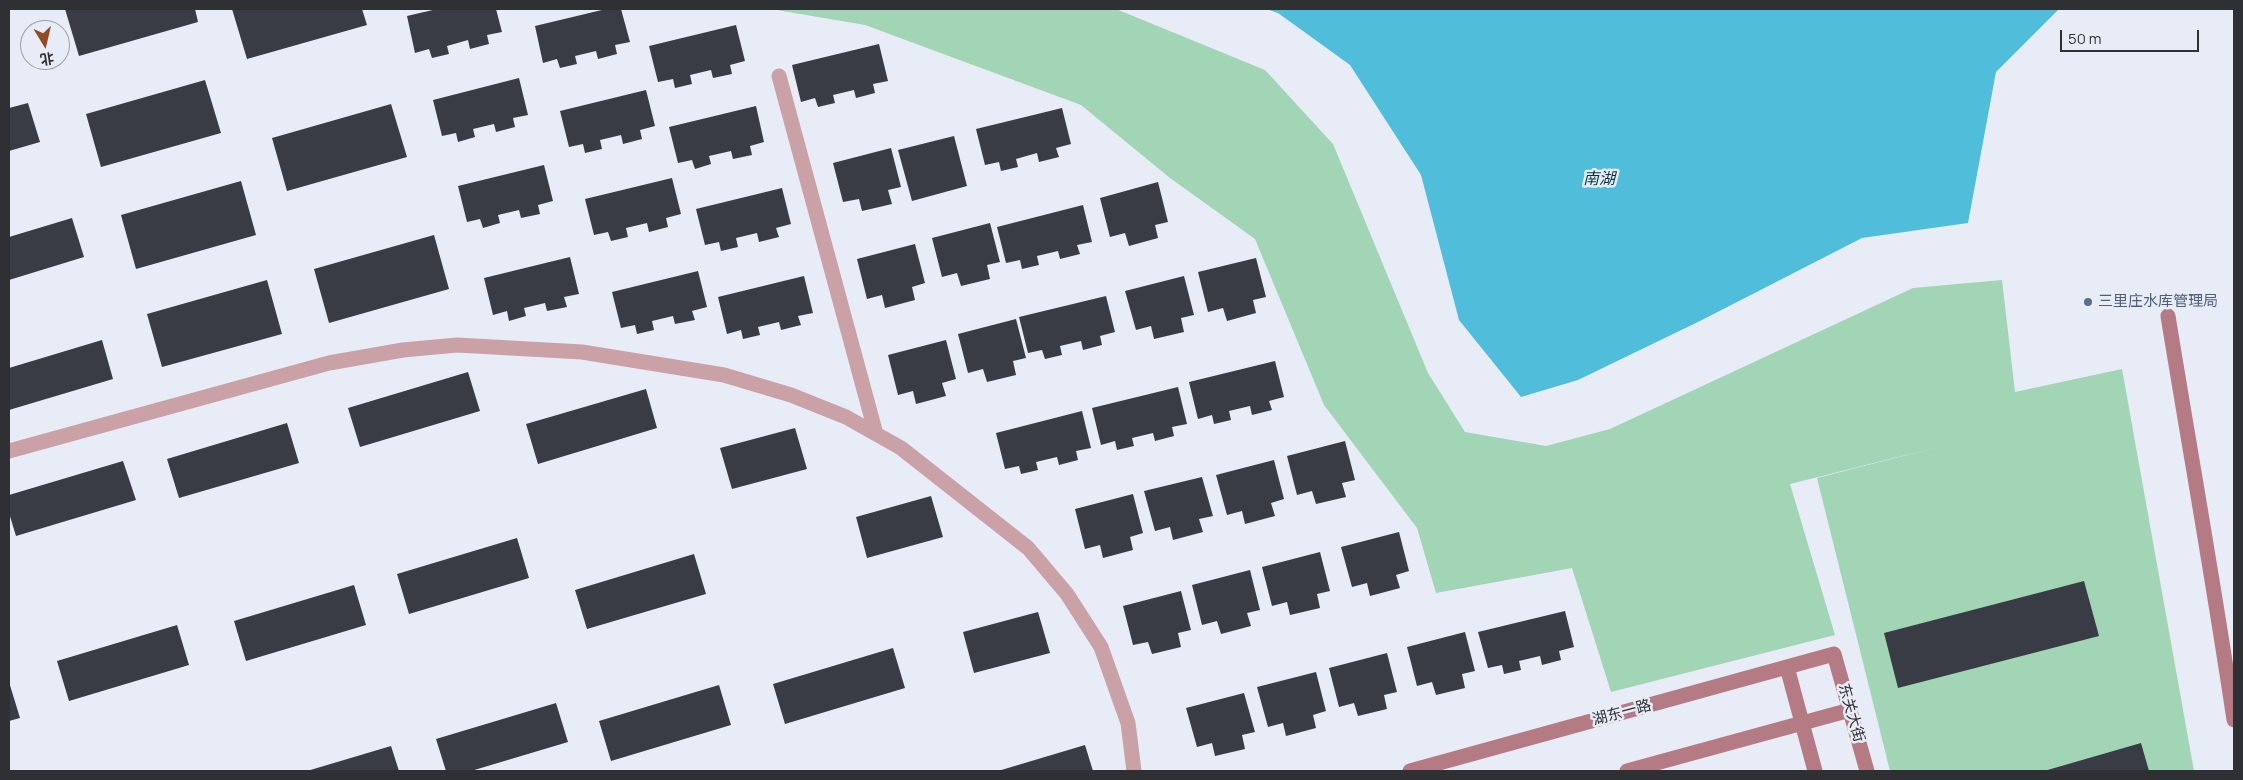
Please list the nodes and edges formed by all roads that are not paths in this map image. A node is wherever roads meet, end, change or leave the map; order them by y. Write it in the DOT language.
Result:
graph roads {
  1 [pos="779,76"];
  2 [pos="2168,316"];
  3 [pos="876,434"];
  4 [pos="9,451"];
  5 [pos="1834,654"];
  6 [pos="1787,667"];
  7 [pos="1850,710"];
  8 [pos="2234,720"];
  9 [pos="1803,725"];
  10 [pos="1134,771"];
  11 [pos="1410,771"];
  12 [pos="1627,771"];
  13 [pos="1816,771"];
  14 [pos="1867,771"];
  1 -- 3 [label="street"];
  2 -- 8 [label="main road"];
  3 -- 4 [label="street"];
  3 -- 10 [label="street"];
  5 -- 6 [label="main road, 湖东一路"];
  5 -- 7 [label="main road, 东关大街"];
  6 -- 9 [label="main road"];
  6 -- 11 [label="main road, 湖东一路"];
  7 -- 9 [label="main road"];
  7 -- 14 [label="main road, 东关大街"];
  9 -- 12 [label="main road"];
  9 -- 13 [label="main road"];
}
